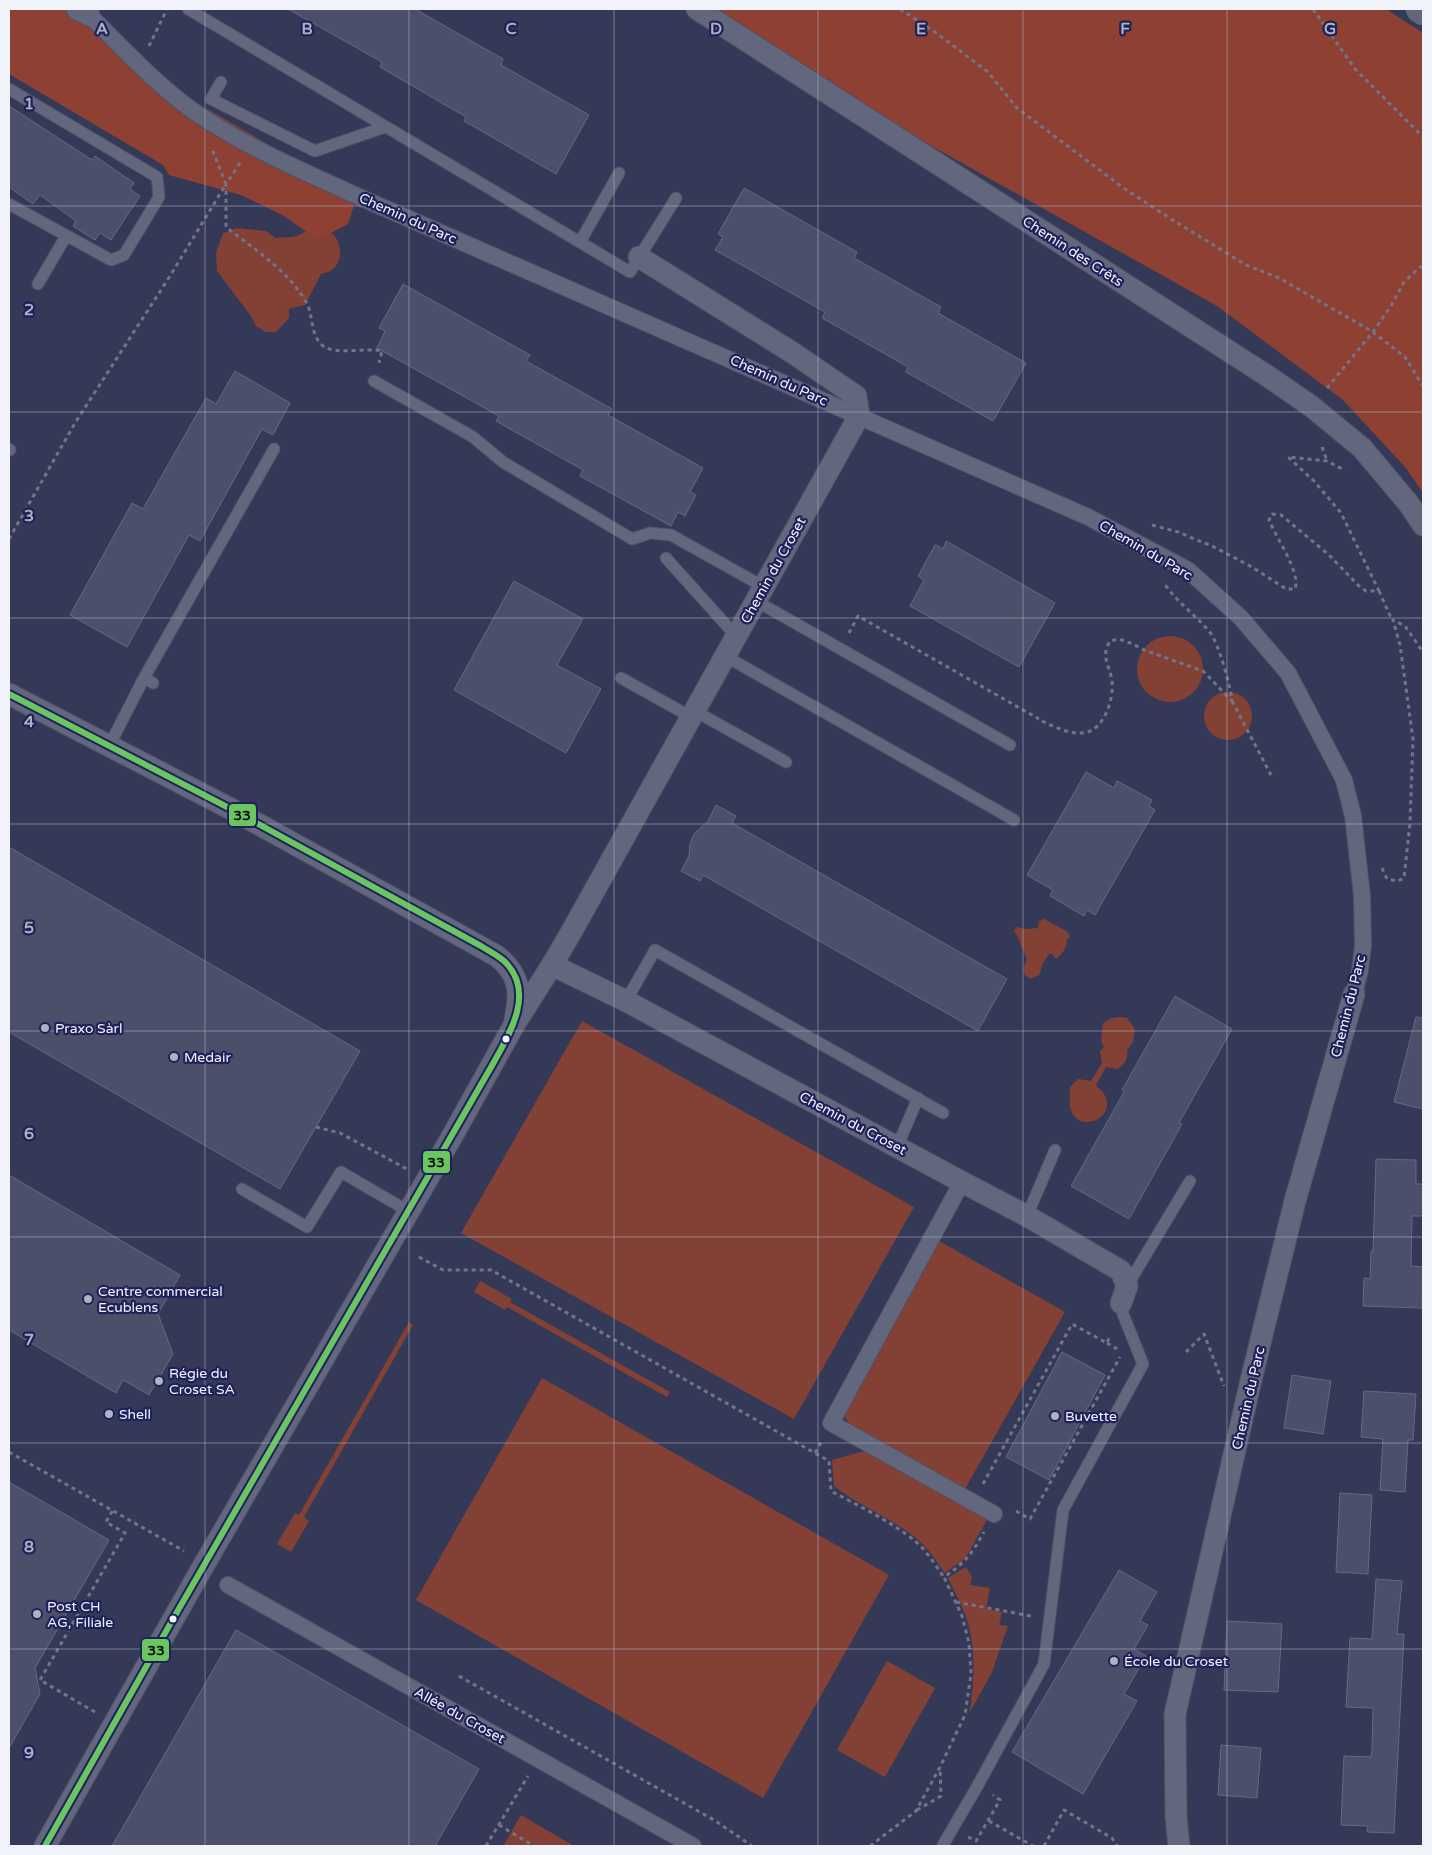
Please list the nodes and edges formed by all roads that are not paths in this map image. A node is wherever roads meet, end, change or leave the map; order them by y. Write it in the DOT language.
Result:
graph roads {
  1 [pos="188,9"];
  2 [pos="697,9"];
  3 [pos="1420,9"];
  4 [pos="1423,11"];
  5 [pos="84,12"];
  6 [pos="221,82"];
  7 [pos="9,89"];
  8 [pos="385,126"];
  9 [pos="619,173"];
  10 [pos="676,198"];
  11 [pos="9,204"];
  12 [pos="66,236"];
  13 [pos="580,242"];
  14 [pos="640,257"];
  15 [pos="38,284"];
  16 [pos="374,381"];
  17 [pos="859,416"];
  18 [pos="274,449"];
  19 [pos="1423,525"];
  20 [pos="666,558"];
  21 [pos="760,594"];
  22 [pos="736,636"];
  23 [pos="725,656"];
  24 [pos="621,678"];
  25 [pos="9,694"];
  26 [pos="693,714"];
  27 [pos="109,746"];
  28 [pos="1010,746"];
  29 [pos="786,762"];
  30 [pos="1014,820"];
  31 [pos="552,965"];
  32 [pos="1354,994"];
  33 [pos="626,1001"];
  34 [pos="514,1025"];
  35 [pos="918,1098"];
  36 [pos="944,1113"];
  37 [pos="897,1147"];
  38 [pos="1055,1150"];
  39 [pos="1190,1181"];
  40 [pos="962,1182"];
  41 [pos="242,1189"];
  42 [pos="408,1211"];
  43 [pos="1027,1216"];
  44 [pos="1124,1294"];
  45 [pos="994,1514"];
  46 [pos="228,1585"];
  47 [pos="943,1845"];
  48 [pos="45,1846"];
  49 [pos="693,1846"];
  50 [pos="1179,1846"];
  1 -- 8 [label="lane"];
  2 -- 19 [label="street, Chemin des Crêts"];
  3 -- 4 [label="street"];
  5 -- 17 [label="street, Chemin du Parc"];
  6 -- 8 [label="lane"];
  7 -- 12 [label="lane"];
  8 -- 13 [label="lane"];
  9 -- 13 [label="lane"];
  10 -- 14 [label="lane"];
  11 -- 12 [label="lane"];
  12 -- 15 [label="lane"];
  13 -- 14 [label="lane"];
  14 -- 17 [label="street"];
  16 -- 21 [label="lane"];
  17 -- 21 [label="street, Chemin du Croset"];
  17 -- 32 [label="street, Chemin du Parc"];
  18 -- 27 [label="lane"];
  20 -- 22 [label="lane"];
  21 -- 22 [label="street, Chemin du Croset"];
  21 -- 28 [label="lane"];
  22 -- 23 [label="street, Chemin du Croset"];
  23 -- 26 [label="street, Chemin du Croset"];
  23 -- 30 [label="lane"];
  24 -- 26 [label="lane"];
  25 -- 27 [label="street"];
  26 -- 29 [label="lane"];
  26 -- 31 [label="street, Chemin du Croset"];
  27 -- 34 [label="street"];
  31 -- 33 [label="street, Chemin du Croset"];
  31 -- 34 [label="street, Chemin du Croset"];
  32 -- 50 [label="street, Chemin du Parc"];
  33 -- 35 [label="lane"];
  33 -- 37 [label="street, Chemin du Croset"];
  34 -- 42 [label="street, Chemin du Croset"];
  35 -- 36 [label="lane"];
  35 -- 37 [label="lane"];
  37 -- 40 [label="street, Chemin du Croset"];
  38 -- 43 [label="lane"];
  39 -- 44 [label="lane"];
  40 -- 43 [label="street, Chemin du Croset"];
  40 -- 45 [label="street"];
  41 -- 42 [label="lane"];
  42 -- 48 [label="street, Chemin du Croset"];
  43 -- 44 [label="street, Chemin du Croset"];
  44 -- 47 [label="lane"];
  46 -- 49 [label="street, Allée du Croset"];
}
